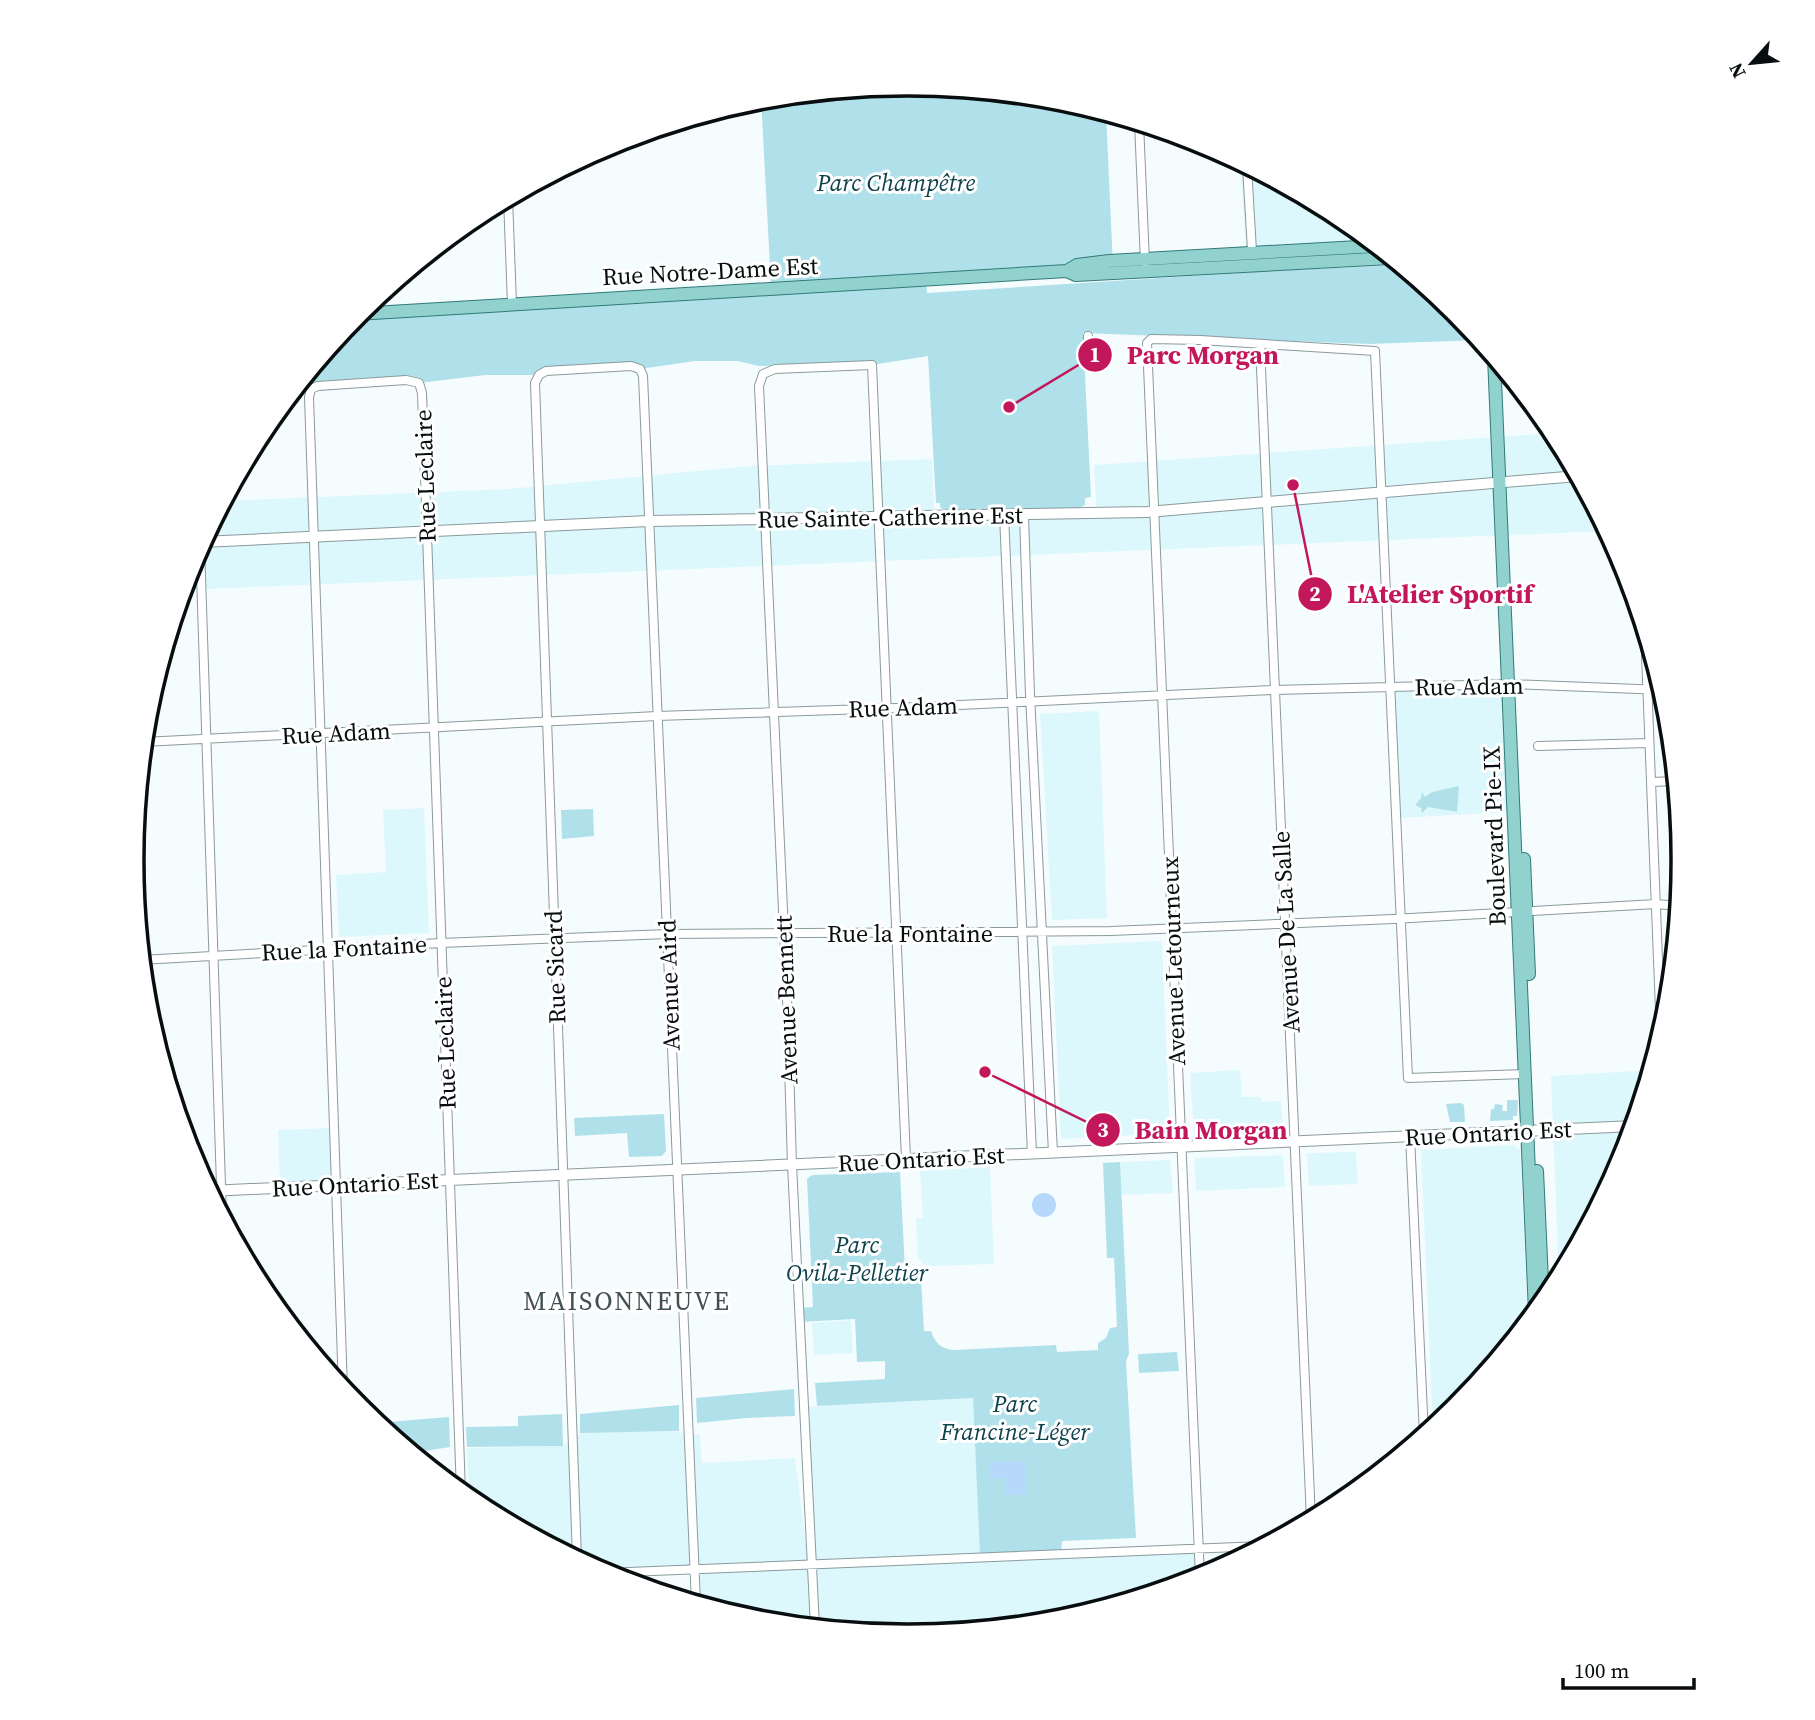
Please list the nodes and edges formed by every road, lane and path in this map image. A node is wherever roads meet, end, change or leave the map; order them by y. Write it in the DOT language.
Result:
graph roads {
  1 [pos="1139,133"];
  2 [pos="1248,176"];
  3 [pos="508,210"];
  4 [pos="1362,247"];
  5 [pos="1252,251"];
  6 [pos="1377,258"];
  7 [pos="1145,265"];
  8 [pos="512,304"];
  9 [pos="375,313"];
  10 [pos="1088,337"];
  11 [pos="1260,345"];
  12 [pos="1088,361"];
  13 [pos="639,369"];
  14 [pos="1495,372"];
  15 [pos="1502,381"];
  16 [pos="1568,477"];
  17 [pos="1503,483"];
  18 [pos="1383,492"];
  19 [pos="1266,503"];
  20 [pos="1155,511"];
  21 [pos="1004,515"];
  22 [pos="1024,515"];
  23 [pos="878,518"];
  24 [pos="765,519"];
  25 [pos="649,521"];
  26 [pos="540,525"];
  27 [pos="427,531"];
  28 [pos="314,536"];
  29 [pos="214,542"];
  30 [pos="202,569"];
  31 [pos="1646,667"];
  32 [pos="1511,684"];
  33 [pos="1392,687"];
  34 [pos="1647,689"];
  35 [pos="1652,689"];
  36 [pos="1274,690"];
  37 [pos="1162,695"];
  38 [pos="1031,702"];
  39 [pos="1012,703"];
  40 [pos="887,708"];
  41 [pos="774,711"];
  42 [pos="657,716"];
  43 [pos="547,721"];
  44 [pos="433,727"];
  45 [pos="319,733"];
  46 [pos="206,740"];
  47 [pos="153,743"];
  48 [pos="1649,743"];
  49 [pos="1538,746"];
  50 [pos="1667,781"];
  51 [pos="1651,782"];
  52 [pos="1656,904"];
  53 [pos="1670,905"];
  54 [pos="1522,912"];
  55 [pos="1402,919"];
  56 [pos="1285,923"];
  57 [pos="1172,928"];
  58 [pos="783,933"];
  59 [pos="896,933"];
  60 [pos="1023,933"];
  61 [pos="1041,933"];
  62 [pos="667,934"];
  63 [pos="554,939"];
  64 [pos="441,943"];
  65 [pos="327,950"];
  66 [pos="214,955"];
  67 [pos="150,959"];
  68 [pos="1659,994"];
  69 [pos="1525,1074"];
  70 [pos="1623,1126"];
  71 [pos="1531,1130"];
  72 [pos="1410,1136"];
  73 [pos="1294,1142"];
  74 [pos="1181,1147"];
  75 [pos="1032,1153"];
  76 [pos="1053,1153"];
  77 [pos="906,1159"];
  78 [pos="792,1165"];
  79 [pos="677,1170"];
  80 [pos="563,1175"];
  81 [pos="450,1180"];
  82 [pos="337,1185"];
  83 [pos="221,1191"];
  84 [pos="1542,1286"];
  85 [pos="1535,1295"];
  86 [pos="343,1374"];
  87 [pos="1423,1423"];
  88 [pos="460,1479"];
  89 [pos="1310,1508"];
  90 [pos="1240,1547"];
  91 [pos="577,1548"];
  92 [pos="1199,1550"];
  93 [pos="811,1563"];
  94 [pos="1200,1566"];
  95 [pos="694,1569"];
  96 [pos="631,1572"];
  97 [pos="695,1593"];
  98 [pos="814,1618"];
  1 -- 7 [label="street"];
  2 -- 5 [label="street"];
  3 -- 8 [label="street"];
  4 -- 5 [label="main road, Rue Notre-Dame Est"];
  5 -- 7 [label="main road, Rue Notre-Dame Est"];
  6 -- 7 [label="main road, Rue Notre-Dame Est"];
  7 -- 8 [label="main road, Rue Notre-Dame Est"];
  8 -- 9 [label="main road, Rue Notre-Dame Est"];
  10 -- 12 [label="street"];
  11 -- 18 [label="street"];
  11 -- 19 [label="street, Avenue De La Salle"];
  11 -- 20 [label="street, Avenue Letourneux"];
  13 -- 25 [label="street, Avenue Aird"];
  13 -- 26 [label="street, Rue Sicard"];
  14 -- 17 [label="main road, Boulevard Pie-IX"];
  15 -- 17 [label="main road, Boulevard Pie-IX"];
  16 -- 17 [label="main road, Rue Sainte-Catherine Est"];
  17 -- 18 [label="main road, Rue Sainte-Catherine Est"];
  17 -- 32 [label="main road, Boulevard Pie-IX"];
  17 -- 32 [label="main road, Boulevard Pie-IX"];
  18 -- 19 [label="main road, Rue Sainte-Catherine Est"];
  18 -- 33 [label="street"];
  19 -- 20 [label="main road, Rue Sainte-Catherine Est"];
  19 -- 36 [label="street, Avenue De La Salle"];
  20 -- 22 [label="main road, Rue Sainte-Catherine Est"];
  20 -- 37 [label="street, Avenue Letourneux"];
  21 -- 22 [label="main road, Rue Sainte-Catherine Est"];
  21 -- 23 [label="main road, Rue Sainte-Catherine Est"];
  21 -- 39 [label="street"];
  22 -- 38 [label="street"];
  23 -- 24 [label="main road, Rue Sainte-Catherine Est"];
  23 -- 24 [label="street, Avenue Bennett"];
  23 -- 40 [label="street"];
  24 -- 25 [label="main road, Rue Sainte-Catherine Est"];
  24 -- 41 [label="street, Avenue Bennett"];
  25 -- 26 [label="main road, Rue Sainte-Catherine Est"];
  25 -- 42 [label="street, Avenue Aird"];
  26 -- 27 [label="main road, Rue Sainte-Catherine Est"];
  26 -- 43 [label="street, Rue Sicard"];
  27 -- 28 [label="main road, Rue Sainte-Catherine Est"];
  27 -- 28 [label="street, Rue Leclaire"];
  27 -- 44 [label="street, Rue Leclaire"];
  28 -- 29 [label="main road, Rue Sainte-Catherine Est"];
  28 -- 45 [label="street"];
  30 -- 46 [label="street"];
  31 -- 34 [label="street"];
  32 -- 33 [label="street, Rue Adam"];
  32 -- 34 [label="street, Rue Adam"];
  32 -- 54 [label="main road, Boulevard Pie-IX"];
  32 -- 54 [label="main road, Boulevard Pie-IX"];
  33 -- 36 [label="street, Rue Adam"];
  33 -- 55 [label="street"];
  34 -- 35 [label="street, Rue Adam"];
  34 -- 48 [label="street"];
  36 -- 37 [label="street, Rue Adam"];
  36 -- 56 [label="street, Avenue De La Salle"];
  37 -- 38 [label="street, Rue Adam"];
  37 -- 57 [label="street, Avenue Letourneux"];
  38 -- 39 [label="street, Rue Adam"];
  38 -- 61 [label="street"];
  39 -- 40 [label="street, Rue Adam"];
  39 -- 60 [label="street"];
  40 -- 41 [label="street, Rue Adam"];
  40 -- 59 [label="street"];
  41 -- 42 [label="street, Rue Adam"];
  41 -- 58 [label="street, Avenue Bennett"];
  42 -- 43 [label="street, Rue Adam"];
  42 -- 62 [label="street, Avenue Aird"];
  43 -- 44 [label="street, Rue Adam"];
  43 -- 63 [label="street, Rue Sicard"];
  44 -- 45 [label="street, Rue Adam"];
  44 -- 64 [label="street, Rue Leclaire"];
  45 -- 46 [label="street, Rue Adam"];
  45 -- 65 [label="street"];
  46 -- 47 [label="street, Rue Adam"];
  46 -- 66 [label="street"];
  48 -- 49 [label="street"];
  48 -- 51 [label="street"];
  50 -- 51 [label="street"];
  51 -- 52 [label="street"];
  52 -- 53 [label="street, Rue la Fontaine"];
  52 -- 54 [label="street, Rue la Fontaine"];
  52 -- 68 [label="street"];
  54 -- 55 [label="street, Rue la Fontaine"];
  54 -- 69 [label="main road, Boulevard Pie-IX"];
  54 -- 71 [label="main road, Boulevard Pie-IX"];
  55 -- 56 [label="street, Rue la Fontaine"];
  55 -- 69 [label="street"];
  56 -- 57 [label="street, Rue la Fontaine"];
  56 -- 73 [label="street, Avenue De La Salle"];
  57 -- 61 [label="street, Rue la Fontaine"];
  57 -- 74 [label="street, Avenue Letourneux"];
  58 -- 59 [label="street, Rue la Fontaine"];
  58 -- 62 [label="street, Rue la Fontaine"];
  58 -- 78 [label="street, Avenue Bennett"];
  59 -- 60 [label="street, Rue la Fontaine"];
  59 -- 77 [label="street"];
  60 -- 61 [label="street, Rue la Fontaine"];
  60 -- 75 [label="street"];
  61 -- 76 [label="street"];
  62 -- 63 [label="street, Rue la Fontaine"];
  62 -- 79 [label="street, Avenue Aird"];
  63 -- 64 [label="street, Rue la Fontaine"];
  63 -- 80 [label="street, Rue Sicard"];
  64 -- 65 [label="street, Rue la Fontaine"];
  64 -- 81 [label="street, Rue Leclaire"];
  65 -- 66 [label="street, Rue la Fontaine"];
  65 -- 82 [label="street"];
  66 -- 67 [label="street, Rue la Fontaine"];
  66 -- 83 [label="street"];
  69 -- 71 [label="main road, Boulevard Pie-IX"];
  70 -- 71 [label="main road, Rue Ontario Est"];
  71 -- 72 [label="main road, Rue Ontario Est"];
  71 -- 84 [label="main road, Boulevard Pie-IX"];
  71 -- 85 [label="main road, Boulevard Pie-IX"];
  72 -- 73 [label="main road, Rue Ontario Est"];
  72 -- 87 [label="street"];
  73 -- 74 [label="main road, Rue Ontario Est"];
  73 -- 89 [label="street, Avenue De La Salle"];
  74 -- 76 [label="main road, Rue Ontario Est"];
  74 -- 92 [label="street, Avenue Letourneux"];
  75 -- 76 [label="main road, Rue Ontario Est"];
  75 -- 77 [label="main road, Rue Ontario Est"];
  77 -- 78 [label="main road, Rue Ontario Est"];
  78 -- 79 [label="main road, Rue Ontario Est"];
  78 -- 93 [label="street, Avenue Bennett"];
  79 -- 80 [label="main road, Rue Ontario Est"];
  79 -- 95 [label="street, Avenue Aird"];
  80 -- 81 [label="main road, Rue Ontario Est"];
  80 -- 91 [label="street, Rue Sicard"];
  81 -- 82 [label="main road, Rue Ontario Est"];
  81 -- 88 [label="street, Rue Leclaire"];
  82 -- 83 [label="main road, Rue Ontario Est"];
  82 -- 86 [label="street"];
  90 -- 92 [label="street"];
  92 -- 93 [label="street"];
  92 -- 94 [label="street, Avenue Letourneux"];
  93 -- 95 [label="street"];
  93 -- 98 [label="street, Avenue Bennett"];
  95 -- 96 [label="street"];
  95 -- 97 [label="street, Avenue Aird"];
}
